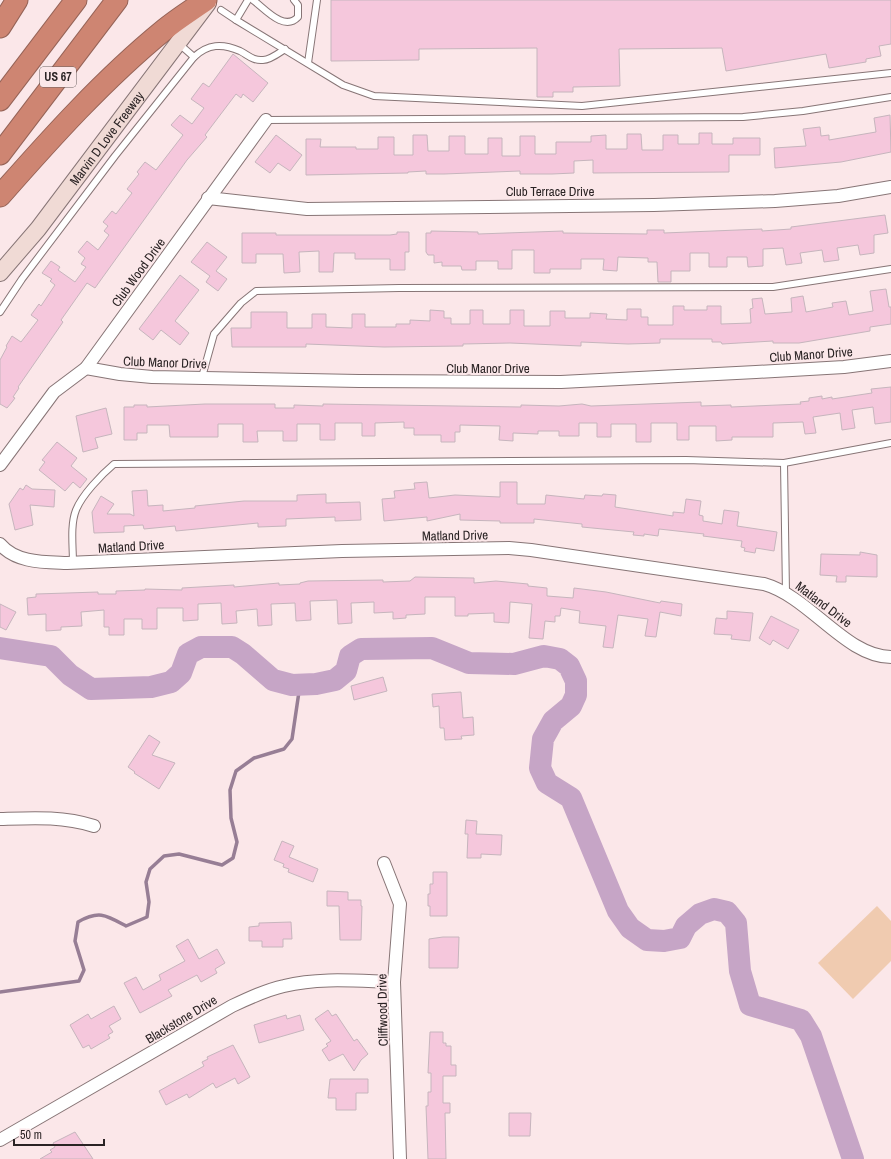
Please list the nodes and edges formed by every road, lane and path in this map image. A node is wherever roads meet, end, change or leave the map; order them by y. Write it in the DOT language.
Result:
graph roads {
  1 [pos="16,0"];
  2 [pos="76,0"];
  3 [pos="117,0"];
  4 [pos="248,0"];
  5 [pos="253,0"];
  6 [pos="294,0"];
  7 [pos="318,0"];
  8 [pos="212,3"];
  9 [pos="236,20"];
  10 [pos="0,27"];
  11 [pos="178,43"];
  12 [pos="285,49"];
  13 [pos="194,57"];
  14 [pos="308,64"];
  15 [pos="891,73"];
  16 [pos="891,97"];
  17 [pos="0,100"];
  18 [pos="266,120"];
  19 [pos="0,154"];
  20 [pos="891,187"];
  21 [pos="0,196"];
  22 [pos="208,198"];
  23 [pos="891,269"];
  24 [pos="0,273"];
  25 [pos="0,312"];
  26 [pos="891,361"];
  27 [pos="86,368"];
  28 [pos="202,377"];
  29 [pos="891,443"];
  30 [pos="784,463"];
  31 [pos="0,465"];
  32 [pos="0,544"];
  33 [pos="73,563"];
  34 [pos="786,592"];
  35 [pos="891,657"];
  36 [pos="0,818"];
  37 [pos="94,826"];
  38 [pos="384,863"];
  39 [pos="394,982"];
  40 [pos="0,1140"];
  41 [pos="400,1159"];
  1 -- 10 [label="highway"];
  2 -- 17 [label="highway, US 67"];
  3 -- 19 [label="highway, US 67"];
  4 -- 9 [label="lane"];
  5 -- 6 [label="lane"];
  7 -- 14 [label="lane"];
  8 -- 9 [label="lane"];
  8 -- 11 [label="main road, Marvin D Love Freeway"];
  8 -- 21 [label="highway"];
  9 -- 12 [label="lane"];
  11 -- 13 [label="lane"];
  11 -- 24 [label="main road, Marvin D Love Freeway"];
  12 -- 13 [label="lane"];
  12 -- 14 [label="lane"];
  13 -- 25 [label="lane"];
  14 -- 15 [label="lane"];
  16 -- 18 [label="lane"];
  18 -- 22 [label="street, Club Wood Drive"];
  20 -- 22 [label="street, Club Terrace Drive"];
  22 -- 27 [label="street, Club Wood Drive"];
  23 -- 28 [label="lane"];
  26 -- 28 [label="street, Club Manor Drive"];
  27 -- 28 [label="street, Club Manor Drive"];
  27 -- 31 [label="street, Club Wood Drive"];
  29 -- 30 [label="lane"];
  30 -- 33 [label="lane"];
  30 -- 34 [label="lane"];
  32 -- 33 [label="street, Matland Drive"];
  33 -- 34 [label="street, Matland Drive"];
  34 -- 35 [label="street, Matland Drive"];
  36 -- 37 [label="street"];
  38 -- 39 [label="street, Cliffwood Drive"];
  39 -- 40 [label="street, Blackstone Drive"];
  39 -- 41 [label="street, Cliffwood Drive"];
}
